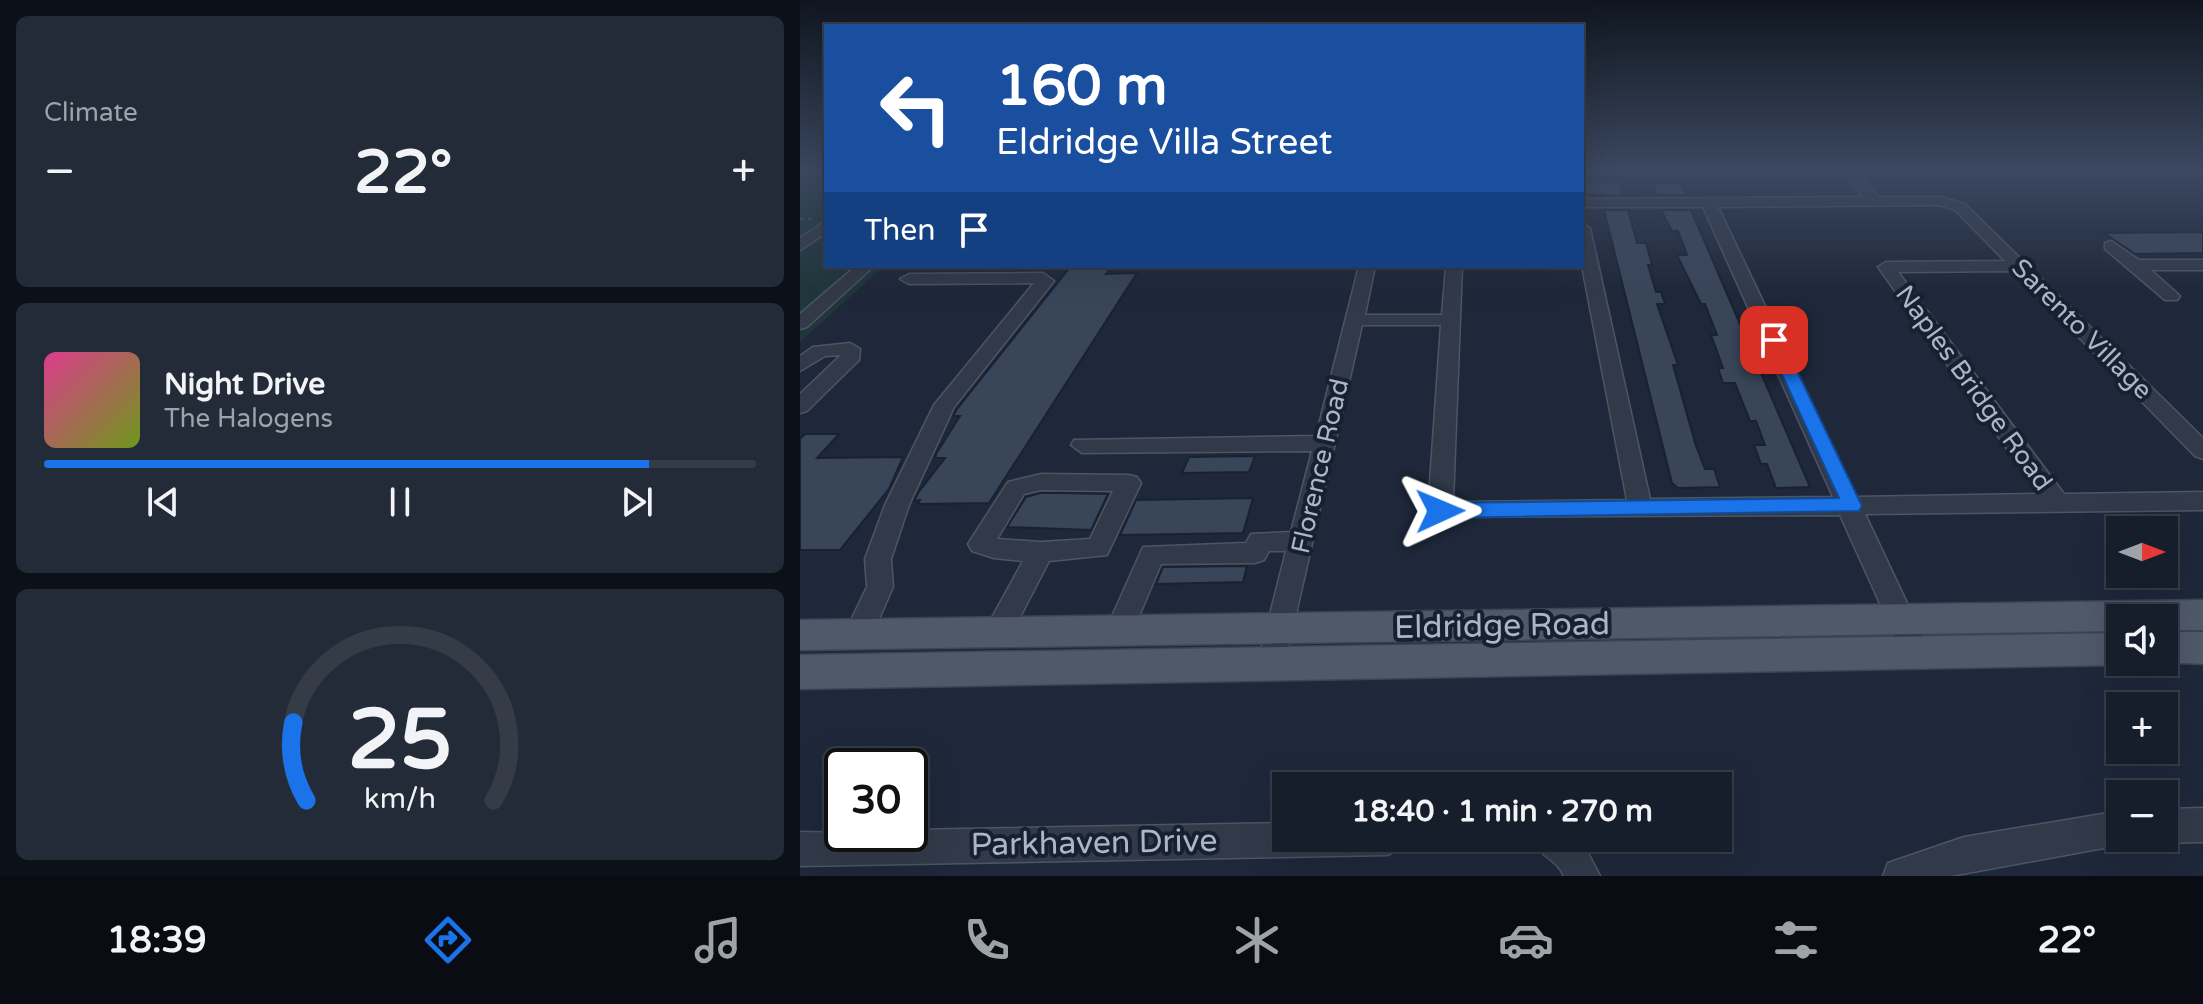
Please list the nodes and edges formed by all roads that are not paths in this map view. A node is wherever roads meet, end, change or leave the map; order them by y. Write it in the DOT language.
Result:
graph roads {
  1 [pos="1713,211"];
  2 [pos="1964,211"];
  3 [pos="824,227"];
  4 [pos="1584,238"];
  5 [pos="800,245"];
  6 [pos="2111,246"];
  7 [pos="2135,265"];
  8 [pos="2203,265"];
  9 [pos="2021,266"];
  10 [pos="864,268"];
  11 [pos="1367,268"];
  12 [pos="1454,268"];
  13 [pos="909,279"];
  14 [pos="2171,296"];
  15 [pos="1354,320"];
  16 [pos="1449,320"];
  17 [pos="800,323"];
  18 [pos="800,365"];
  19 [pos="800,406"];
  20 [pos="1326,443"];
  21 [pos="1082,445"];
  22 [pos="2203,451"];
  23 [pos="2203,501"];
  24 [pos="2057,502"];
  25 [pos="1852,506"];
  26 [pos="1640,507"];
  27 [pos="1302,542"];
  28 [pos="1041,552"];
  29 [pos="2203,615"];
  30 [pos="1900,619"];
  31 [pos="1281,630"];
  32 [pos="1119,632"];
  33 [pos="997,634"];
  34 [pos="800,635"];
  35 [pos="858,635"];
  36 [pos="2178,648"];
  37 [pos="2203,648"];
  38 [pos="2106,649"];
  39 [pos="1916,652"];
  40 [pos="1272,666"];
  41 [pos="800,672"];
  42 [pos="2203,825"];
  43 [pos="2178,826"];
  44 [pos="2106,830"];
  45 [pos="1272,840"];
  46 [pos="800,849"];
  47 [pos="1900,876"];
  1 -- 25 [label="street"];
  2 -- 9 [label="street, Sarento Village"];
  3 -- 5 [label="street"];
  4 -- 26 [label="street"];
  6 -- 7 [label="street"];
  7 -- 8 [label="street"];
  7 -- 14 [label="street"];
  9 -- 22 [label="street, Sarento Village"];
  9 -- 24 [label="street, Naples Bridge Road"];
  10 -- 17 [label="street"];
  11 -- 15 [label="street, Florence Road"];
  12 -- 16 [label="street"];
  13 -- 35 [label="street"];
  15 -- 16 [label="street"];
  15 -- 20 [label="street, Florence Road"];
  16 -- 26 [label="street"];
  18 -- 19 [label="street"];
  20 -- 21 [label="street"];
  20 -- 27 [label="street, Florence Road"];
  23 -- 24 [label="street"];
  24 -- 25 [label="street"];
  25 -- 26 [label="street"];
  25 -- 30 [label="street"];
  27 -- 31 [label="street, Florence Road"];
  27 -- 32 [label="street"];
  28 -- 28 [label="street"];
  28 -- 33 [label="street"];
  29 -- 30 [label="main road, Eldridge Road"];
  30 -- 31 [label="main road, Eldridge Road"];
  30 -- 39 [label="street"];
  31 -- 32 [label="main road, Eldridge Road"];
  31 -- 40 [label="street, Florence Road"];
  32 -- 33 [label="main road, Eldridge Road"];
  33 -- 35 [label="main road, Eldridge Road"];
  34 -- 35 [label="main road, Eldridge Road"];
  36 -- 37 [label="main road"];
  38 -- 39 [label="main road, Eldridge Road"];
  39 -- 40 [label="main road, Eldridge Road"];
  40 -- 41 [label="main road, Eldridge Road"];
  42 -- 43 [label="street"];
  44 -- 47 [label="street"];
  45 -- 46 [label="street, Parkhaven Drive"];
}
